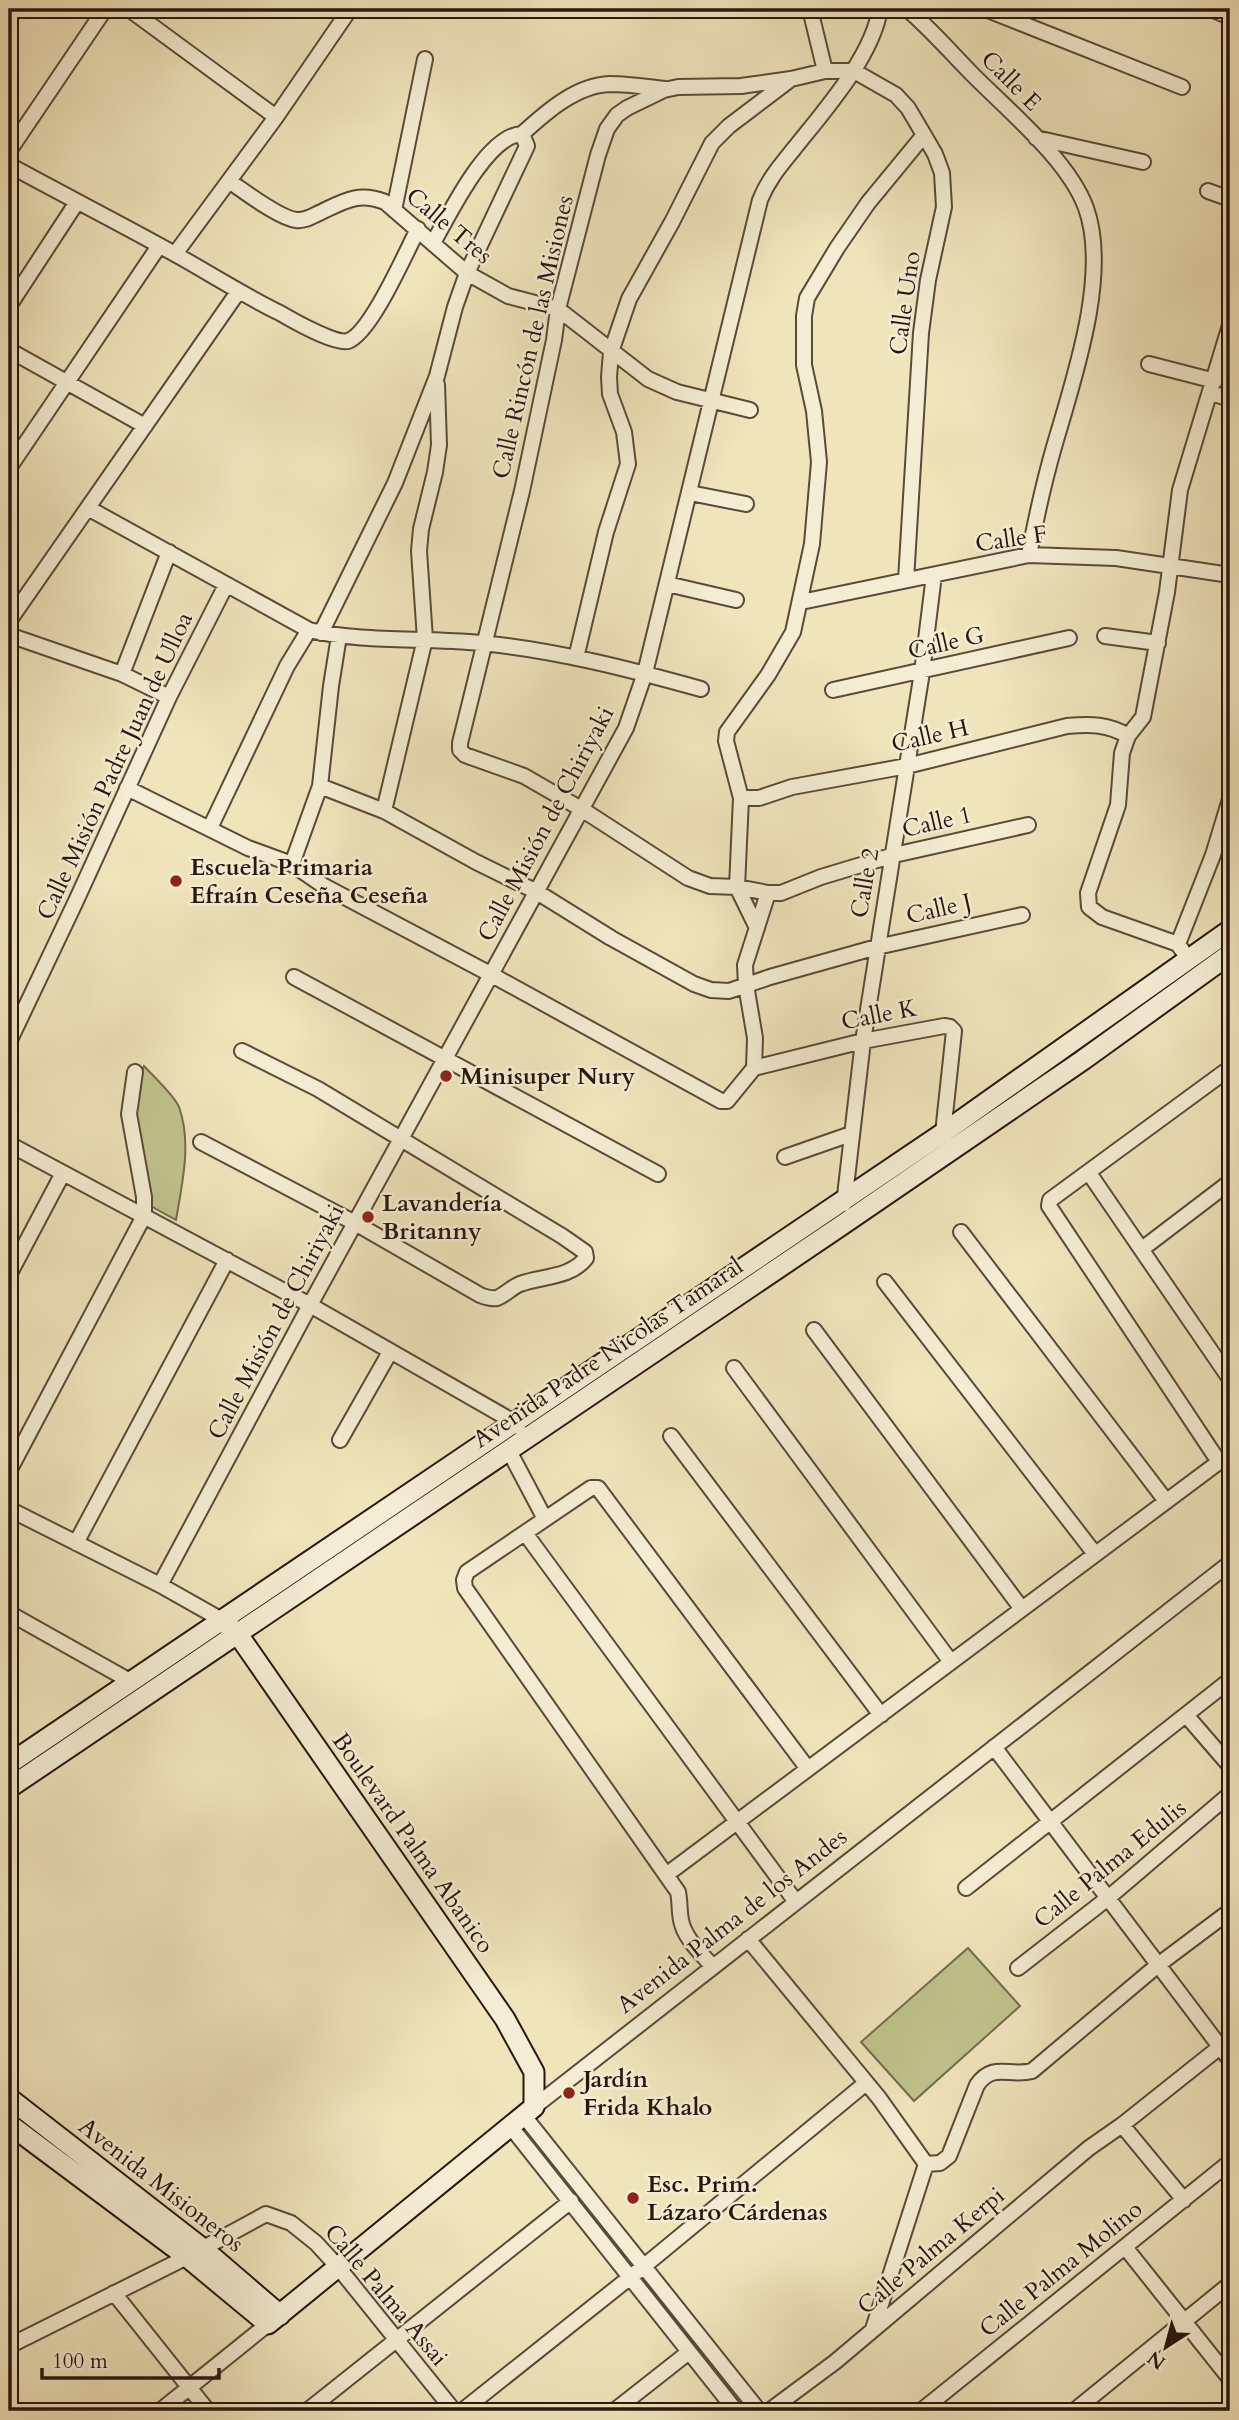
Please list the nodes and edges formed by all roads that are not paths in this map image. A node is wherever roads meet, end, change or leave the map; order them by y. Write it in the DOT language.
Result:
graph roads {
  1 [pos="105,9"];
  2 [pos="129,9"];
  3 [pos="350,9"];
  4 [pos="810,9"];
  5 [pos="880,9"];
  6 [pos="906,9"];
  7 [pos="985,9"];
  8 [pos="1210,9"];
  9 [pos="1230,17"];
  10 [pos="425,59"];
  11 [pos="825,71"];
  12 [pos="854,71"];
  13 [pos="791,79"];
  14 [pos="1182,87"];
  15 [pos="668,89"];
  16 [pos="276,117"];
  17 [pos="522,134"];
  18 [pos="924,135"];
  19 [pos="1036,138"];
  20 [pos="9,151"];
  21 [pos="1143,162"];
  22 [pos="9,165"];
  23 [pos="229,181"];
  24 [pos="1208,191"];
  25 [pos="1230,199"];
  26 [pos="77,202"];
  27 [pos="394,210"];
  28 [pos="418,229"];
  29 [pos="433,243"];
  30 [pos="159,246"];
  31 [pos="175,254"];
  32 [pos="467,273"];
  33 [pos="238,292"];
  34 [pos="9,306"];
  35 [pos="558,309"];
  36 [pos="1230,325"];
  37 [pos="9,350"];
  38 [pos="611,352"];
  39 [pos="1149,364"];
  40 [pos="437,376"];
  41 [pos="66,381"];
  42 [pos="1213,387"];
  43 [pos="713,399"];
  44 [pos="1230,399"];
  45 [pos="750,410"];
  46 [pos="145,426"];
  47 [pos="9,468"];
  48 [pos="690,493"];
  49 [pos="746,504"];
  50 [pos="88,508"];
  51 [pos="169,552"];
  52 [pos="1029,555"];
  53 [pos="1170,566"];
  54 [pos="934,575"];
  55 [pos="1230,575"];
  56 [pos="906,580"];
  57 [pos="667,584"];
  58 [pos="226,585"];
  59 [pos="736,600"];
  60 [pos="801,602"];
  61 [pos="9,621"];
  62 [pos="315,632"];
  63 [pos="9,635"];
  64 [pos="1105,635"];
  65 [pos="339,636"];
  66 [pos="1069,638"];
  67 [pos="425,639"];
  68 [pos="486,643"];
  69 [pos="1158,643"];
  70 [pos="576,658"];
  71 [pos="922,672"];
  72 [pos="645,673"];
  73 [pos="122,674"];
  74 [pos="701,689"];
  75 [pos="833,690"];
  76 [pos="169,697"];
  77 [pos="1128,737"];
  78 [pos="460,750"];
  79 [pos="1230,764"];
  80 [pos="907,766"];
  81 [pos="1230,773"];
  82 [pos="320,786"];
  83 [pos="127,788"];
  84 [pos="741,798"];
  85 [pos="1230,799"];
  86 [pos="583,810"];
  87 [pos="384,811"];
  88 [pos="1028,825"];
  89 [pos="209,828"];
  90 [pos="894,855"];
  91 [pos="292,864"];
  92 [pos="737,887"];
  93 [pos="537,892"];
  94 [pos="768,893"];
  95 [pos="1022,915"];
  96 [pos="757,928"];
  97 [pos="1230,930"];
  98 [pos="877,947"];
  99 [pos="1183,952"];
  100 [pos="1230,954"];
  101 [pos="492,975"];
  102 [pos="294,977"];
  103 [pos="746,985"];
  104 [pos="863,1041"];
  105 [pos="9,1042"];
  106 [pos="242,1051"];
  107 [pos="445,1059"];
  108 [pos="754,1068"];
  109 [pos="1230,1068"];
  110 [pos="135,1072"];
  111 [pos="943,1133"];
  112 [pos="851,1134"];
  113 [pos="400,1139"];
  114 [pos="201,1142"];
  115 [pos="9,1144"];
  116 [pos="785,1157"];
  117 [pos="63,1173"];
  118 [pos="1089,1173"];
  119 [pos="658,1174"];
  120 [pos="1230,1182"];
  121 [pos="844,1199"];
  122 [pos="144,1216"];
  123 [pos="355,1223"];
  124 [pos="842,1225"];
  125 [pos="961,1232"];
  126 [pos="1142,1249"];
  127 [pos="226,1260"];
  128 [pos="9,1275"];
  129 [pos="885,1282"];
  130 [pos="310,1305"];
  131 [pos="814,1330"];
  132 [pos="390,1352"];
  133 [pos="734,1368"];
  134 [pos="1230,1379"];
  135 [pos="519,1430"];
  136 [pos="671,1436"];
  137 [pos="340,1440"];
  138 [pos="509,1450"];
  139 [pos="9,1471"];
  140 [pos="1166,1501"];
  141 [pos="9,1508"];
  142 [pos="545,1519"];
  143 [pos="525,1533"];
  144 [pos="76,1542"];
  145 [pos="1095,1554"];
  146 [pos="1230,1563"];
  147 [pos="160,1585"];
  148 [pos="1022,1609"];
  149 [pos="11,1618"];
  150 [pos="222,1620"];
  151 [pos="237,1633"];
  152 [pos="951,1662"];
  153 [pos="1230,1680"];
  154 [pos="130,1681"];
  155 [pos="881,1715"];
  156 [pos="1186,1715"];
  157 [pos="994,1747"];
  158 [pos="9,1764"];
  159 [pos="1230,1766"];
  160 [pos="808,1769"];
  161 [pos="9,1788"];
  162 [pos="1230,1794"];
  163 [pos="738,1821"];
  164 [pos="1050,1821"];
  165 [pos="666,1875"];
  166 [pos="966,1888"];
  167 [pos="1108,1898"];
  168 [pos="796,1902"];
  169 [pos="1230,1911"];
  170 [pos="748,1939"];
  171 [pos="1158,1965"];
  172 [pos="713,1967"];
  173 [pos="1017,1968"];
  174 [pos="1225,2043"];
  175 [pos="1230,2060"];
  176 [pos="866,2083"];
  177 [pos="9,2098"];
  178 [pos="523,2116"];
  179 [pos="9,2124"];
  180 [pos="1122,2125"];
  181 [pos="1230,2162"];
  182 [pos="926,2164"];
  183 [pos="1184,2200"];
  184 [pos="571,2201"];
  185 [pos="1125,2247"];
  186 [pos="195,2253"];
  187 [pos="338,2267"];
  188 [pos="637,2271"];
  189 [pos="1230,2284"];
  190 [pos="114,2294"];
  191 [pos="274,2319"];
  192 [pos="1184,2320"];
  193 [pos="873,2330"];
  194 [pos="396,2339"];
  195 [pos="9,2346"];
  196 [pos="689,2352"];
  197 [pos="1230,2379"];
  198 [pos="189,2388"];
  199 [pos="1230,2407"];
  200 [pos="160,2411"];
  201 [pos="208,2411"];
  202 [pos="307,2411"];
  203 [pos="454,2411"];
  204 [pos="462,2411"];
  205 [pos="614,2411"];
  206 [pos="736,2411"];
  207 [pos="758,2411"];
  208 [pos="769,2411"];
  209 [pos="921,2411"];
  210 [pos="1074,2411"];
  211 [pos="1225,2411"];
  1 -- 20 [label="street"];
  2 -- 16 [label="street"];
  3 -- 16 [label="street"];
  4 -- 11 [label="street"];
  5 -- 12 [label="street, Calle Misión de Chiriyaki"];
  6 -- 19 [label="street, Calle E"];
  7 -- 14 [label="street"];
  8 -- 9 [label="street"];
  10 -- 27 [label="street"];
  11 -- 12 [label="street, Calle Rincón de las Misiones"];
  11 -- 13 [label="street, Calle Rincón de las Misiones"];
  12 -- 18 [label="street, Calle Uno"];
  12 -- 43 [label="street, Calle Misión de Chiriyaki"];
  13 -- 15 [label="street, Calle Rincón de las Misiones"];
  13 -- 38 [label="street"];
  15 -- 17 [label="street"];
  15 -- 35 [label="street, Calle Rincón de las Misiones"];
  16 -- 23 [label="street"];
  17 -- 29 [label="street"];
  17 -- 32 [label="street"];
  18 -- 56 [label="street, Calle Uno"];
  18 -- 60 [label="street"];
  19 -- 21 [label="street, Calle E"];
  19 -- 52 [label="street"];
  22 -- 26 [label="street"];
  23 -- 27 [label="street, Calle Tres"];
  23 -- 31 [label="street"];
  24 -- 25 [label="street"];
  26 -- 30 [label="street"];
  26 -- 34 [label="street"];
  27 -- 28 [label="street, Calle Tres"];
  28 -- 29 [label="street, Calle Tres"];
  28 -- 33 [label="street"];
  29 -- 32 [label="street, Calle Tres"];
  30 -- 31 [label="street"];
  30 -- 41 [label="street"];
  31 -- 33 [label="street"];
  32 -- 35 [label="street, Calle Tres"];
  32 -- 40 [label="street"];
  33 -- 46 [label="street"];
  35 -- 38 [label="street, Calle Tres"];
  35 -- 68 [label="street, Calle Rincón de las Misiones"];
  36 -- 42 [label="street"];
  37 -- 41 [label="street"];
  38 -- 43 [label="street, Calle Tres"];
  38 -- 70 [label="street"];
  39 -- 42 [label="street"];
  40 -- 62 [label="street"];
  40 -- 67 [label="street"];
  41 -- 46 [label="street"];
  41 -- 47 [label="street"];
  42 -- 44 [label="street"];
  42 -- 53 [label="street"];
  43 -- 45 [label="street, Calle Tres"];
  43 -- 48 [label="street, Calle Misión de Chiriyaki"];
  46 -- 50 [label="street"];
  48 -- 49 [label="street"];
  48 -- 57 [label="street, Calle Misión de Chiriyaki"];
  50 -- 51 [label="street"];
  50 -- 61 [label="street"];
  51 -- 58 [label="street"];
  51 -- 73 [label="street"];
  52 -- 53 [label="street, Calle F"];
  52 -- 54 [label="street, Calle F"];
  53 -- 55 [label="street, Calle F"];
  53 -- 69 [label="street"];
  54 -- 56 [label="street, Calle F"];
  54 -- 71 [label="street, Calle 2"];
  56 -- 60 [label="street, Calle F"];
  57 -- 59 [label="street"];
  57 -- 72 [label="street, Calle Misión de Chiriyaki"];
  58 -- 62 [label="street"];
  58 -- 76 [label="street, Calle Misión Padre Juan de Ulloa"];
  60 -- 84 [label="street"];
  62 -- 65 [label="street"];
  62 -- 89 [label="street"];
  63 -- 73 [label="street"];
  64 -- 69 [label="street"];
  65 -- 67 [label="street"];
  65 -- 82 [label="street"];
  66 -- 71 [label="street, Calle G"];
  67 -- 68 [label="street"];
  67 -- 87 [label="street"];
  68 -- 70 [label="street"];
  68 -- 78 [label="street, Calle Rincón de las Misiones"];
  69 -- 77 [label="street"];
  70 -- 72 [label="street"];
  71 -- 75 [label="street, Calle G"];
  71 -- 80 [label="street, Calle 2"];
  72 -- 74 [label="street"];
  72 -- 86 [label="street, Calle Misión de Chiriyaki"];
  73 -- 76 [label="street"];
  76 -- 83 [label="street, Calle Misión Padre Juan de Ulloa"];
  77 -- 80 [label="street, Calle H"];
  77 -- 99 [label="street"];
  78 -- 86 [label="street, Calle 1"];
  79 -- 81 [label="street"];
  80 -- 84 [label="street, Calle H"];
  80 -- 90 [label="street, Calle 2"];
  82 -- 87 [label="street, Calle J"];
  82 -- 91 [label="street"];
  83 -- 89 [label="street"];
  83 -- 105 [label="street, Calle Misión Padre Juan de Ulloa"];
  84 -- 92 [label="street"];
  85 -- 99 [label="street"];
  86 -- 92 [label="street, Calle 1"];
  86 -- 93 [label="street, Calle Misión de Chiriyaki"];
  87 -- 93 [label="street, Calle J"];
  88 -- 90 [label="street, Calle 1"];
  89 -- 91 [label="street"];
  90 -- 94 [label="street, Calle 1"];
  90 -- 98 [label="street, Calle 2"];
  91 -- 101 [label="street"];
  92 -- 94 [label="street, Calle 1"];
  92 -- 96 [label="street"];
  93 -- 101 [label="street, Calle Misión de Chiriyaki"];
  93 -- 103 [label="street, Calle J"];
  94 -- 96 [label="street"];
  95 -- 98 [label="street, Calle J"];
  96 -- 103 [label="street"];
  97 -- 99 [label="street, Avenida Padre Nicolas Tamaral"];
  98 -- 103 [label="street, Calle J"];
  98 -- 104 [label="street, Calle 2"];
  99 -- 111 [label="street, Avenida Padre Nicolas Tamaral"];
  100 -- 124 [label="street, Avenida Padre Nicolas Tamaral"];
  101 -- 107 [label="street, Calle Misión de Chiriyaki"];
  101 -- 108 [label="street"];
  102 -- 107 [label="street"];
  103 -- 108 [label="street"];
  104 -- 108 [label="street, Calle K"];
  104 -- 111 [label="street, Calle K"];
  104 -- 112 [label="street, Calle 2"];
  106 -- 113 [label="street"];
  107 -- 113 [label="street, Calle Misión de Chiriyaki"];
  107 -- 119 [label="street"];
  109 -- 118 [label="street"];
  110 -- 122 [label="street"];
  111 -- 121 [label="street, Avenida Padre Nicolas Tamaral"];
  112 -- 116 [label="street"];
  112 -- 121 [label="street, Calle 2"];
  113 -- 123 [label="street, Calle Misión de Chiriyaki"];
  113 -- 123 [label="street"];
  114 -- 123 [label="street"];
  115 -- 117 [label="street"];
  117 -- 122 [label="street"];
  117 -- 128 [label="street"];
  118 -- 126 [label="street"];
  118 -- 140 [label="street"];
  120 -- 126 [label="street"];
  121 -- 124 [label="street, Calle 2"];
  121 -- 135 [label="street, Avenida Padre Nicolas Tamaral"];
  122 -- 127 [label="street"];
  122 -- 139 [label="street"];
  123 -- 130 [label="street, Calle Misión de Chiriyaki"];
  124 -- 135 [label="street, Avenida Padre Nicolas Tamaral"];
  125 -- 140 [label="street"];
  126 -- 134 [label="street"];
  127 -- 130 [label="street"];
  127 -- 144 [label="street"];
  129 -- 145 [label="street"];
  130 -- 132 [label="street"];
  130 -- 147 [label="street, Calle Misión de Chiriyaki"];
  131 -- 148 [label="street"];
  132 -- 135 [label="street"];
  132 -- 137 [label="street"];
  133 -- 152 [label="street"];
  135 -- 138 [label="street, Avenida Padre Nicolas Tamaral"];
  135 -- 150 [label="street, Avenida Padre Nicolas Tamaral"];
  136 -- 155 [label="street"];
  138 -- 142 [label="street"];
  138 -- 151 [label="street, Avenida Padre Nicolas Tamaral"];
  140 -- 145 [label="street"];
  141 -- 144 [label="street"];
  142 -- 143 [label="street"];
  142 -- 160 [label="street"];
  143 -- 163 [label="street"];
  143 -- 165 [label="street"];
  144 -- 147 [label="street"];
  145 -- 148 [label="street"];
  146 -- 157 [label="street, Avenida Palma de los Andes"];
  147 -- 150 [label="street"];
  148 -- 152 [label="street"];
  149 -- 154 [label="street"];
  150 -- 151 [label="street, Boulevard Palma Abanico"];
  150 -- 154 [label="street, Avenida Padre Nicolas Tamaral"];
  151 -- 161 [label="street, Avenida Padre Nicolas Tamaral"];
  151 -- 178 [label="street, Boulevard Palma Abanico"];
  152 -- 155 [label="street"];
  153 -- 156 [label="street"];
  154 -- 158 [label="street, Avenida Padre Nicolas Tamaral"];
  155 -- 160 [label="street"];
  156 -- 159 [label="street"];
  156 -- 164 [label="street"];
  157 -- 164 [label="street"];
  157 -- 168 [label="street, Avenida Palma de los Andes"];
  160 -- 163 [label="street"];
  162 -- 167 [label="street, Calle Palma Edulis"];
  163 -- 165 [label="street"];
  163 -- 168 [label="street"];
  164 -- 166 [label="street"];
  164 -- 167 [label="street"];
  165 -- 172 [label="street"];
  167 -- 171 [label="street"];
  167 -- 173 [label="street, Calle Palma Edulis"];
  168 -- 170 [label="street, Avenida Palma de los Andes"];
  169 -- 171 [label="street"];
  170 -- 172 [label="street, Avenida Palma de los Andes"];
  170 -- 176 [label="street"];
  171 -- 174 [label="street"];
  171 -- 182 [label="street"];
  172 -- 178 [label="street, Avenida Palma de los Andes"];
  174 -- 175 [label="street"];
  174 -- 180 [label="street, Calle Palma Kerpi"];
  176 -- 182 [label="street"];
  176 -- 188 [label="street"];
  177 -- 186 [label="street, Avenida Misioneros"];
  178 -- 184 [label="street"];
  178 -- 187 [label="street, Avenida Palma de los Andes"];
  178 -- 188 [label="street"];
  179 -- 186 [label="street, Avenida Misioneros"];
  180 -- 183 [label="street"];
  180 -- 193 [label="street, Calle Palma Kerpi"];
  181 -- 183 [label="street, Calle Palma Molino"];
  182 -- 193 [label="street"];
  183 -- 185 [label="street, Calle Palma Molino"];
  184 -- 188 [label="street"];
  184 -- 194 [label="street"];
  185 -- 192 [label="street"];
  185 -- 209 [label="street, Calle Palma Molino"];
  186 -- 187 [label="street, Calle Palma Assai"];
  186 -- 190 [label="street, Calle Palma Assai"];
  186 -- 191 [label="street, Avenida Misioneros"];
  187 -- 191 [label="street, Avenida Palma de los Andes"];
  187 -- 194 [label="street, Calle Palma Assai"];
  188 -- 196 [label="street"];
  188 -- 204 [label="street"];
  188 -- 207 [label="street"];
  189 -- 192 [label="street"];
  190 -- 195 [label="street, Calle Palma Assai"];
  190 -- 198 [label="street"];
  191 -- 198 [label="street"];
  192 -- 197 [label="street"];
  192 -- 210 [label="street"];
  193 -- 208 [label="street, Calle Palma Kerpi"];
  194 -- 202 [label="street"];
  194 -- 203 [label="street, Calle Palma Assai"];
  196 -- 205 [label="street"];
  196 -- 206 [label="street"];
  198 -- 200 [label="street"];
  198 -- 201 [label="street"];
  199 -- 211 [label="street"];
}
